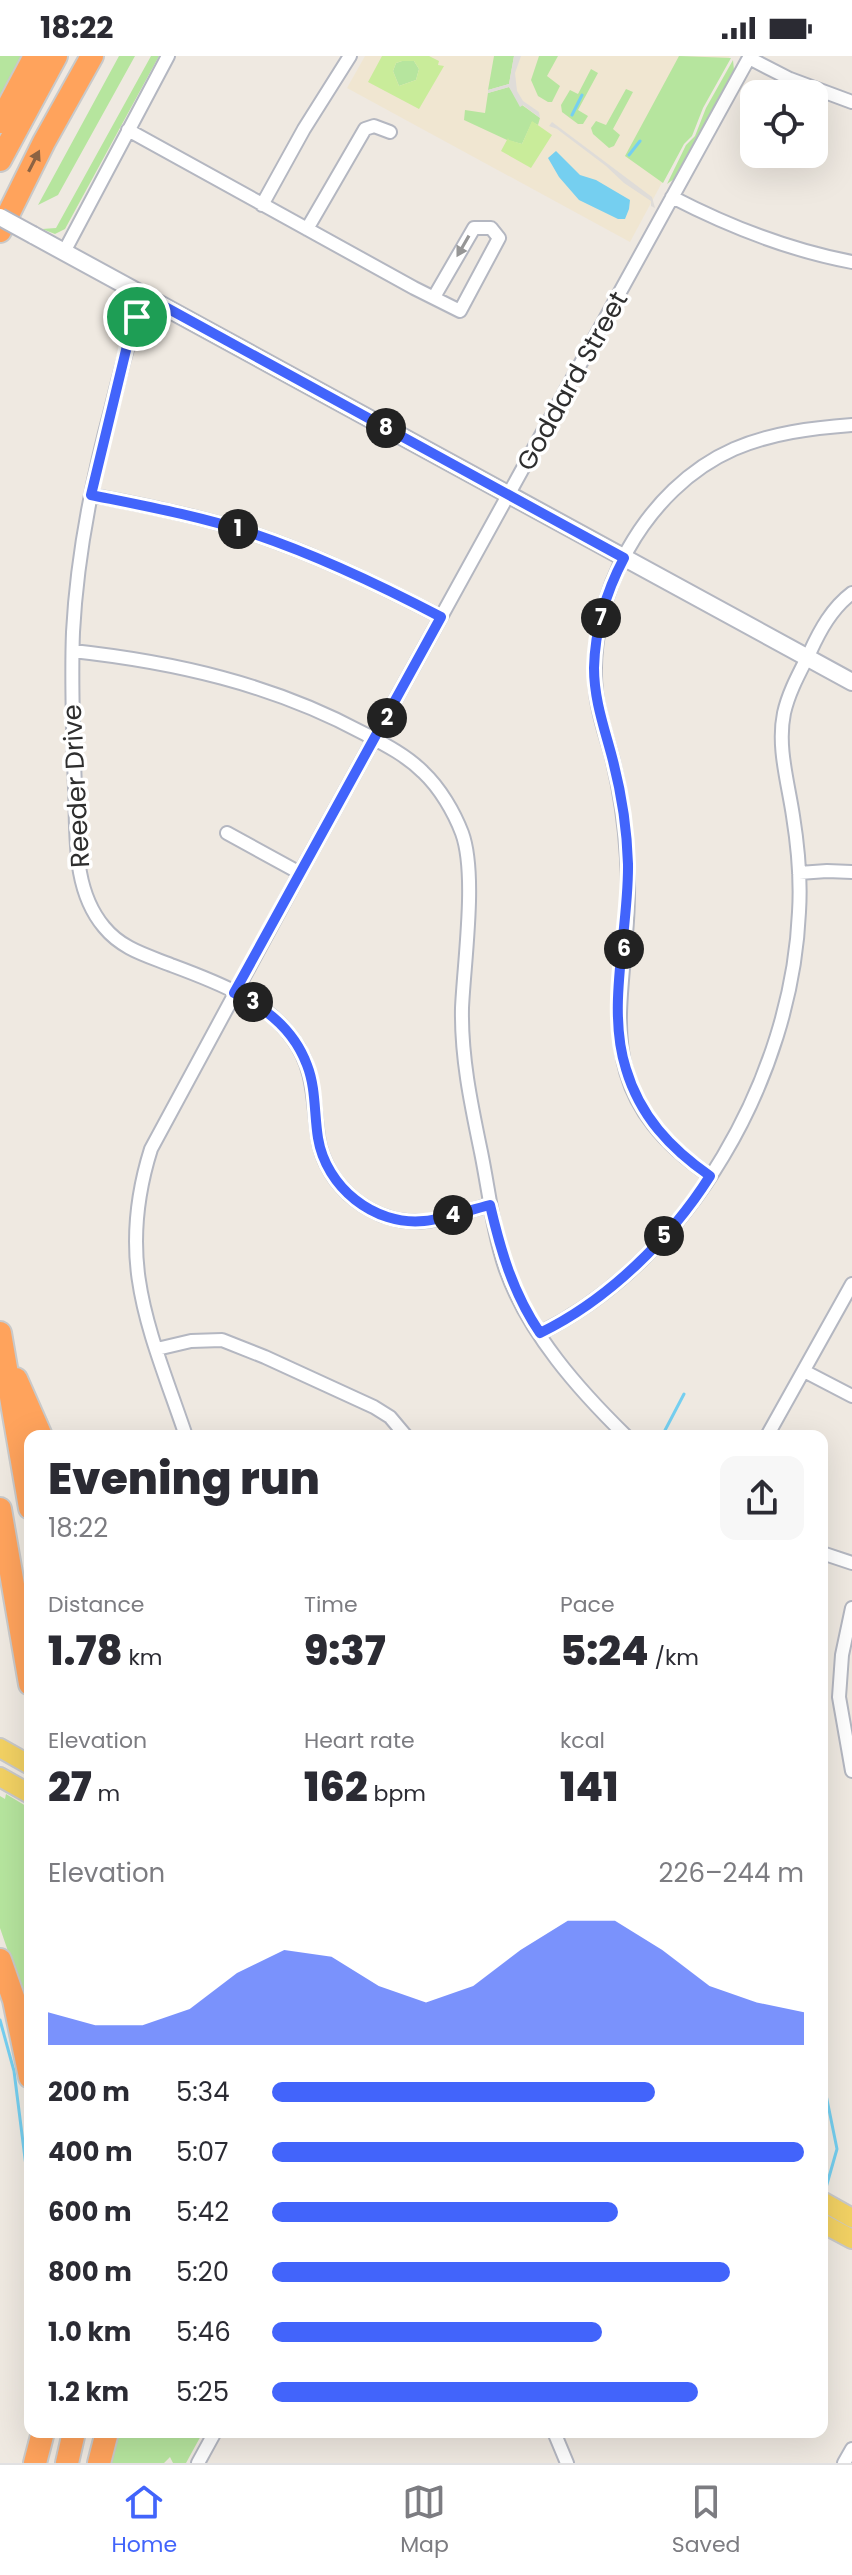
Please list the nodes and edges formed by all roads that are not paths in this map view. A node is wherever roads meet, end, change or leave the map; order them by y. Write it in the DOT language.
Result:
graph roads {
  1 [pos="35,56"];
  2 [pos="56,56"];
  3 [pos="92,56"];
  4 [pos="168,56"];
  5 [pos="350,56"];
  6 [pos="750,57"];
  7 [pos="852,102"];
  8 [pos="0,122"];
  9 [pos="128,130"];
  10 [pos="390,132"];
  11 [pos="0,160"];
  12 [pos="672,197"];
  13 [pos="262,205"];
  14 [pos="0,217"];
  15 [pos="307,229"];
  16 [pos="0,231"];
  17 [pos="64,252"];
  18 [pos="852,262"];
  19 [pos="147,297"];
  20 [pos="434,297"];
  21 [pos="852,425"];
  22 [pos="91,495"];
  23 [pos="510,495"];
  24 [pos="624,558"];
  25 [pos="852,593"];
  26 [pos="441,617"];
  27 [pos="73,651"];
  28 [pos="807,658"];
  29 [pos="852,682"];
  30 [pos="375,739"];
  31 [pos="227,833"];
  32 [pos="852,872"];
  33 [pos="300,873"];
  34 [pos="799,873"];
  35 [pos="234,993"];
  36 [pos="710,1176"];
  37 [pos="490,1205"];
  38 [pos="852,1284"];
  39 [pos="540,1333"];
  40 [pos="1,1341"];
  41 [pos="157,1349"];
  42 [pos="804,1371"];
  43 [pos="852,1396"];
  44 [pos="38,1430"];
  45 [pos="184,1430"];
  46 [pos="401,1430"];
  47 [pos="620,1430"];
  48 [pos="770,1430"];
  49 [pos="24,1473"];
  50 [pos="0,1509"];
  51 [pos="828,1555"];
  52 [pos="852,1563"];
  53 [pos="852,1608"];
  54 [pos="24,1649"];
  55 [pos="0,1748"];
  56 [pos="24,1762"];
  57 [pos="851,1763"];
  58 [pos="0,1777"];
  59 [pos="24,1791"];
  60 [pos="0,1960"];
  61 [pos="24,2048"];
  62 [pos="828,2204"];
  63 [pos="852,2218"];
  64 [pos="828,2225"];
  65 [pos="850,2234"];
  66 [pos="41,2438"];
  67 [pos="73,2438"];
  68 [pos="105,2438"];
  69 [pos="212,2438"];
  70 [pos="557,2438"];
  71 [pos="852,2449"];
  72 [pos="35,2463"];
  73 [pos="67,2463"];
  74 [pos="99,2463"];
  75 [pos="198,2463"];
  76 [pos="567,2463"];
  77 [pos="844,2463"];
  1 -- 8 [label="highway"];
  2 -- 11 [label="highway"];
  16 -- 3 [label="highway, one-way"];
  4 -- 9 [label="street"];
  5 -- 13 [label="street"];
  6 -- 7 [label="street"];
  6 -- 12 [label="street, Goddard Street"];
  9 -- 13 [label="street"];
  9 -- 17 [label="street"];
  10 -- 15 [label="street"];
  12 -- 18 [label="street"];
  12 -- 23 [label="street, Goddard Street"];
  13 -- 15 [label="street"];
  14 -- 17 [label="street, bridge"];
  15 -- 20 [label="street"];
  17 -- 19 [label="street"];
  19 -- 22 [label="street, Reeder Drive"];
  19 -- 23 [label="street"];
  20 -- 20 [label="street, one-way"];
  21 -- 24 [label="street"];
  22 -- 26 [label="street"];
  22 -- 27 [label="street, Reeder Drive"];
  23 -- 24 [label="street"];
  23 -- 26 [label="street, Goddard Street"];
  24 -- 28 [label="street"];
  24 -- 36 [label="street"];
  25 -- 28 [label="street"];
  26 -- 30 [label="street, Goddard Street"];
  27 -- 30 [label="street"];
  27 -- 35 [label="street, Reeder Drive"];
  28 -- 29 [label="street"];
  28 -- 34 [label="street"];
  30 -- 33 [label="street, Goddard Street"];
  30 -- 37 [label="street"];
  31 -- 33 [label="street"];
  32 -- 34 [label="street"];
  33 -- 35 [label="street, Goddard Street"];
  34 -- 36 [label="street"];
  35 -- 37 [label="street, Reeder Drive"];
  35 -- 41 [label="street, Goddard Street"];
  36 -- 39 [label="street"];
  37 -- 39 [label="street"];
  38 -- 42 [label="street"];
  39 -- 47 [label="street"];
  40 -- 44 [label="highway"];
  40 -- 49 [label="highway"];
  41 -- 45 [label="street, Goddard Street"];
  41 -- 46 [label="street"];
  42 -- 43 [label="street"];
  42 -- 48 [label="street"];
  50 -- 54 [label="highway"];
  51 -- 52 [label="street"];
  53 -- 57 [label="street"];
  55 -- 56 [label="main road"];
  58 -- 59 [label="main road"];
  60 -- 61 [label="highway"];
  62 -- 63 [label="main road"];
  64 -- 65 [label="main road"];
  66 -- 72 [label="highway"];
  67 -- 73 [label="highway"];
  68 -- 74 [label="highway"];
  69 -- 75 [label="street"];
  70 -- 76 [label="street"];
  71 -- 77 [label="street"];
}
